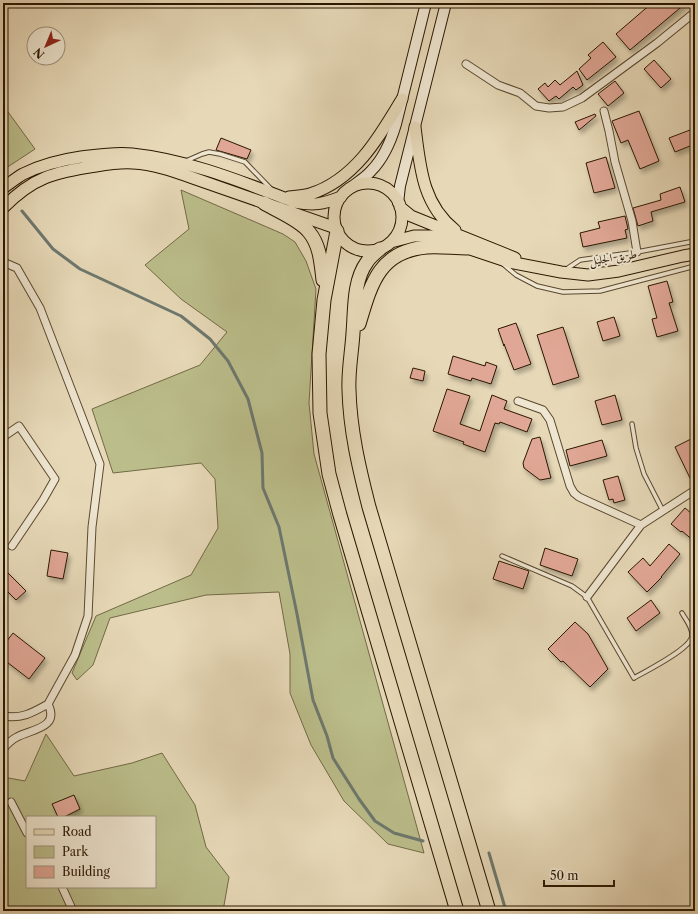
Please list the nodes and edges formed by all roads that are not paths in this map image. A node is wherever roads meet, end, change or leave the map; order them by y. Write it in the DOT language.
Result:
graph roads {
  1 [pos="426,3"];
  2 [pos="446,3"];
  3 [pos="695,12"];
  4 [pos="466,64"];
  5 [pos="402,99"];
  6 [pos="604,111"];
  7 [pos="415,127"];
  8 [pos="182,163"];
  9 [pos="3,188"];
  10 [pos="345,193"];
  11 [pos="281,196"];
  12 [pos="264,203"];
  13 [pos="399,205"];
  14 [pos="3,208"];
  15 [pos="336,230"];
  16 [pos="695,241"];
  17 [pos="466,242"];
  18 [pos="385,245"];
  19 [pos="637,252"];
  20 [pos="695,254"];
  21 [pos="494,258"];
  22 [pos="3,262"];
  23 [pos="695,266"];
  24 [pos="536,267"];
  25 [pos="561,272"];
  26 [pos="325,291"];
  27 [pos="352,346"];
  28 [pos="518,401"];
  29 [pos="632,424"];
  30 [pos="3,438"];
  31 [pos="695,490"];
  32 [pos="663,512"];
  33 [pos="641,525"];
  34 [pos="12,546"];
  35 [pos="502,556"];
  36 [pos="587,597"];
  37 [pos="682,613"];
  38 [pos="48,704"];
  39 [pos="3,716"];
  40 [pos="3,749"];
  41 [pos="12,802"];
  42 [pos="26,830"];
  43 [pos="62,888"];
  44 [pos="73,911"];
  45 [pos="457,911"];
  46 [pos="489,911"];
  1 -- 5 [label="main road"];
  2 -- 7 [label="main road"];
  3 -- 4 [label="street"];
  5 -- 10 [label="main road"];
  5 -- 11 [label="main road"];
  6 -- 19 [label="street"];
  7 -- 13 [label="main road"];
  7 -- 17 [label="main road"];
  8 -- 9 [label="main road"];
  8 -- 11 [label="main road"];
  8 -- 11 [label="lane"];
  10 -- 11 [label="main road"];
  10 -- 13 [label="main road"];
  10 -- 15 [label="main road"];
  12 -- 14 [label="main road"];
  12 -- 15 [label="main road"];
  12 -- 26 [label="highway"];
  13 -- 17 [label="main road"];
  13 -- 18 [label="main road"];
  15 -- 18 [label="main road"];
  15 -- 26 [label="highway"];
  16 -- 19 [label="lane"];
  17 -- 18 [label="main road"];
  17 -- 21 [label="main road"];
  17 -- 24 [label="main road"];
  17 -- 27 [label="highway"];
  18 -- 27 [label="highway"];
  19 -- 25 [label="lane"];
  20 -- 25 [label="main road, طريق الجليل"];
  21 -- 23 [label="lane"];
  21 -- 24 [label="main road"];
  22 -- 38 [label="street"];
  24 -- 25 [label="main road, طريق الجليل"];
  26 -- 45 [label="highway"];
  27 -- 46 [label="highway"];
  28 -- 33 [label="street"];
  29 -- 32 [label="lane"];
  30 -- 34 [label="street"];
  31 -- 32 [label="street"];
  32 -- 33 [label="street"];
  33 -- 36 [label="street"];
  35 -- 36 [label="lane"];
  36 -- 37 [label="lane"];
  38 -- 39 [label="street"];
  38 -- 40 [label="street"];
  41 -- 42 [label="street"];
  43 -- 44 [label="street"];
}
